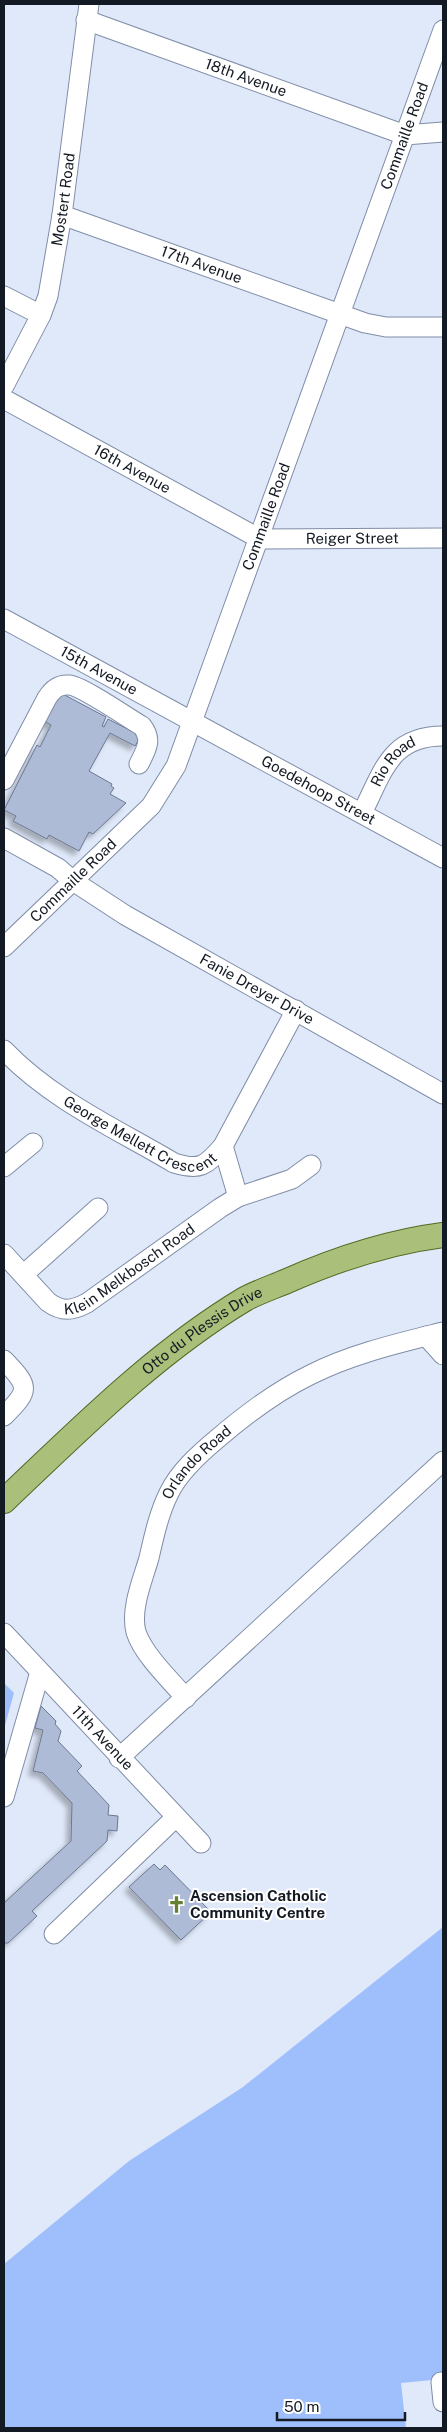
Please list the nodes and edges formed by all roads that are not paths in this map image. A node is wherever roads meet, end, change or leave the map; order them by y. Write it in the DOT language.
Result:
graph roads {
  1 [pos="88,12"];
  2 [pos="443,30"];
  3 [pos="443,132"];
  4 [pos="405,135"];
  5 [pos="62,215"];
  6 [pos="4,296"];
  7 [pos="341,314"];
  8 [pos="41,315"];
  9 [pos="443,327"];
  10 [pos="4,386"];
  11 [pos="4,399"];
  12 [pos="260,538"];
  13 [pos="443,538"];
  14 [pos="4,619"];
  15 [pos="193,723"];
  16 [pos="443,736"];
  17 [pos="139,764"];
  18 [pos="4,780"];
  19 [pos="362,813"];
  20 [pos="4,838"];
  21 [pos="443,858"];
  22 [pos="74,881"];
  23 [pos="4,947"];
  24 [pos="296,1010"];
  25 [pos="4,1050"];
  26 [pos="443,1094"];
  27 [pos="33,1143"];
  28 [pos="223,1146"];
  29 [pos="312,1165"];
  30 [pos="4,1167"];
  31 [pos="238,1197"];
  32 [pos="98,1208"];
  33 [pos="443,1235"];
  34 [pos="4,1254"];
  35 [pos="24,1274"];
  36 [pos="435,1334"];
  37 [pos="443,1356"];
  38 [pos="4,1360"];
  39 [pos="4,1416"];
  40 [pos="443,1461"];
  41 [pos="4,1501"];
  42 [pos="4,1633"];
  43 [pos="40,1672"];
  44 [pos="186,1698"];
  45 [pos="119,1758"];
  46 [pos="4,1796"];
  47 [pos="176,1817"];
  48 [pos="201,1843"];
  49 [pos="54,1934"];
  50 [pos="441,2382"];
  51 [pos="443,2402"];
  1 -- 4 [label="street, 18th Avenue"];
  1 -- 5 [label="street, Mostert Road"];
  2 -- 4 [label="street, Commaille Road"];
  3 -- 4 [label="street"];
  4 -- 7 [label="street, Commaille Road"];
  5 -- 7 [label="street, 17th Avenue"];
  5 -- 8 [label="street, Mostert Road"];
  6 -- 8 [label="street"];
  7 -- 9 [label="street, 17th Avenue"];
  7 -- 12 [label="street, Commaille Road"];
  8 -- 10 [label="street, Mostert Road"];
  11 -- 12 [label="street, 16th Avenue"];
  12 -- 13 [label="street, Reiger Street"];
  12 -- 15 [label="street, Commaille Road"];
  14 -- 15 [label="street, 15th Avenue"];
  15 -- 19 [label="street, Goedehoop Street"];
  15 -- 22 [label="street, Commaille Road"];
  16 -- 19 [label="street, Rio Road"];
  17 -- 18 [label="street"];
  19 -- 21 [label="street, Goedehoop Street"];
  20 -- 22 [label="street, Fanie Dreyer Drive"];
  22 -- 23 [label="street, Commaille Road"];
  22 -- 24 [label="street, Fanie Dreyer Drive"];
  24 -- 26 [label="street, Fanie Dreyer Drive"];
  24 -- 28 [label="street, George Mellett Crescent"];
  25 -- 28 [label="street, George Mellett Crescent"];
  27 -- 30 [label="street"];
  28 -- 31 [label="street"];
  29 -- 31 [label="street, Klein Melkbosch Road"];
  31 -- 35 [label="street, Klein Melkbosch Road"];
  32 -- 35 [label="street"];
  33 -- 41 [label="main road, Otto du Plessis Drive"];
  34 -- 35 [label="street, Klein Melkbosch Road"];
  36 -- 37 [label="street, Orlando Road"];
  36 -- 44 [label="street, Orlando Road"];
  38 -- 39 [label="street"];
  40 -- 44 [label="street"];
  42 -- 43 [label="street, 11th Avenue"];
  43 -- 45 [label="street, 11th Avenue"];
  43 -- 46 [label="street"];
  44 -- 45 [label="street"];
  45 -- 47 [label="street, 11th Avenue"];
  47 -- 48 [label="street, 11th Avenue"];
  47 -- 49 [label="street"];
  50 -- 51 [label="street"];
}
